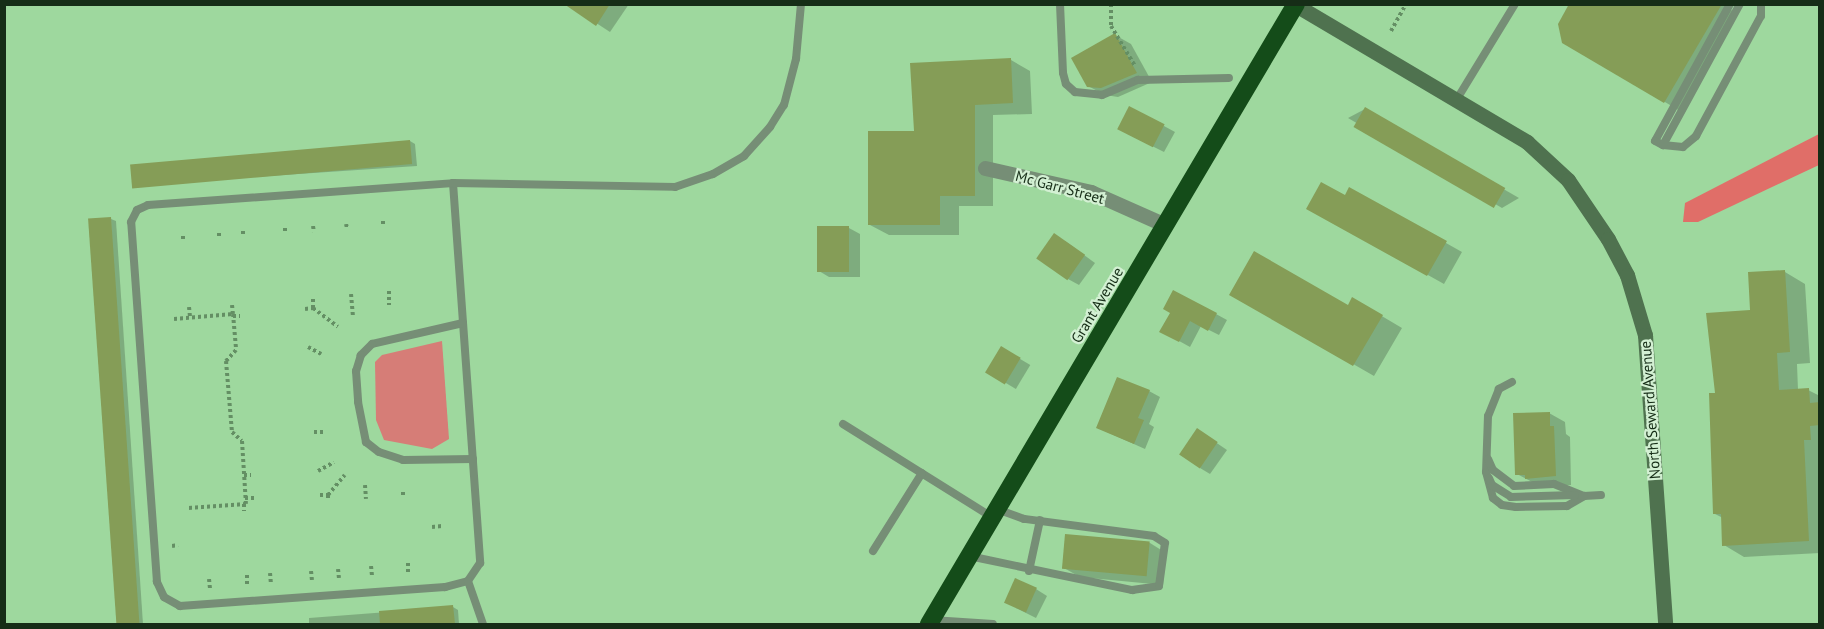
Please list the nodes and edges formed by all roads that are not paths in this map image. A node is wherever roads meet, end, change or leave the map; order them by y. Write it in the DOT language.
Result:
graph roads {
  1 [pos="801,4"];
  2 [pos="1060,4"];
  3 [pos="1515,4"];
  4 [pos="1730,4"];
  5 [pos="1740,4"];
  6 [pos="1761,4"];
  7 [pos="1295,5"];
  8 [pos="1229,78"];
  9 [pos="1457,99"];
  10 [pos="1659,143"];
  11 [pos="985,168"];
  12 [pos="453,183"];
  13 [pos="1165,225"];
  14 [pos="463,323"];
  15 [pos="1512,382"];
  16 [pos="843,424"];
  17 [pos="1487,455"];
  18 [pos="472,459"];
  19 [pos="922,473"];
  20 [pos="1601,495"];
  21 [pos="1584,496"];
  22 [pos="995,513"];
  23 [pos="1040,520"];
  24 [pos="873,551"];
  25 [pos="969,556"];
  26 [pos="1029,571"];
  27 [pos="468,581"];
  28 [pos="930,622"];
  29 [pos="483,624"];
  30 [pos="993,624"];
  31 [pos="1665,624"];
  1 -- 12 [label="lane"];
  2 -- 8 [label="lane"];
  3 -- 9 [label="lane"];
  4 -- 10 [label="lane"];
  5 -- 10 [label="lane"];
  6 -- 10 [label="lane"];
  7 -- 9 [label="street, North Seward Avenue"];
  7 -- 13 [label="highway, Grant Avenue"];
  9 -- 31 [label="street, North Seward Avenue"];
  11 -- 13 [label="street, Mc Garr Street"];
  12 -- 14 [label="lane"];
  12 -- 27 [label="lane"];
  13 -- 22 [label="highway, Grant Avenue"];
  14 -- 18 [label="lane"];
  14 -- 18 [label="lane"];
  15 -- 17 [label="lane"];
  16 -- 19 [label="lane"];
  17 -- 21 [label="lane"];
  17 -- 21 [label="lane"];
  18 -- 27 [label="lane"];
  19 -- 22 [label="lane"];
  19 -- 24 [label="lane"];
  20 -- 21 [label="lane"];
  22 -- 23 [label="lane"];
  22 -- 25 [label="highway, Grant Avenue"];
  23 -- 26 [label="lane"];
  23 -- 26 [label="lane"];
  25 -- 26 [label="lane"];
  25 -- 28 [label="highway, Grant Avenue"];
  27 -- 29 [label="lane"];
  28 -- 30 [label="lane"];
}
